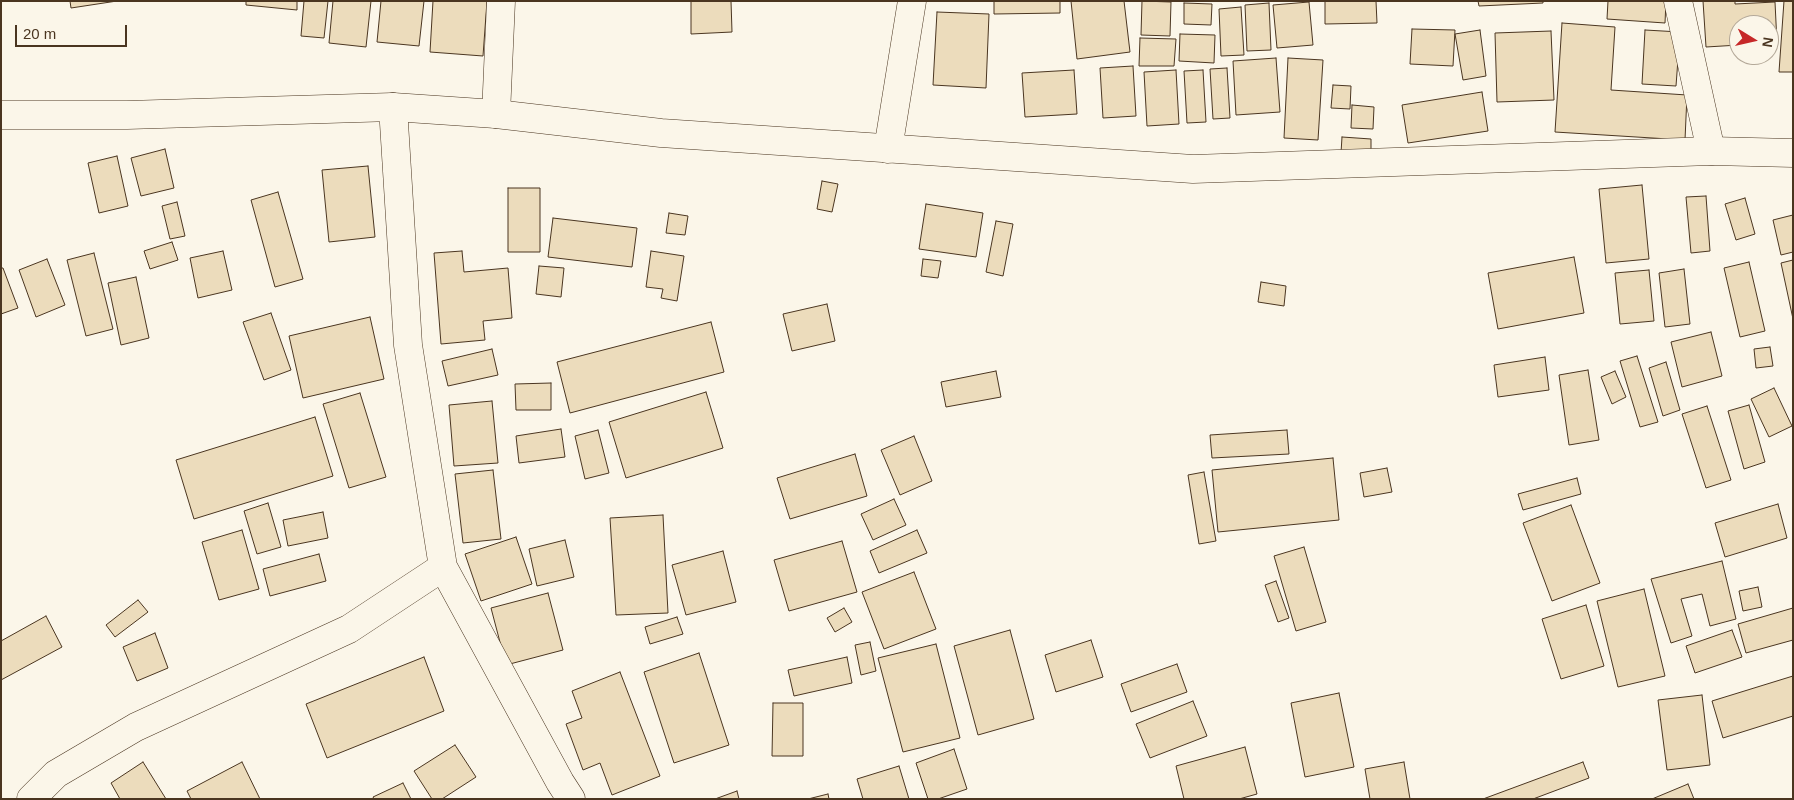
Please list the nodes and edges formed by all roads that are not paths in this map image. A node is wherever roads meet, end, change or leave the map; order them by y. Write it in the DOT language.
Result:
graph roads {
  1 [pos="501,1"];
  2 [pos="912,1"];
  3 [pos="1678,1"];
  4 [pos="393,107"];
  5 [pos="496,114"];
  6 [pos="1,116"];
  7 [pos="888,149"];
  8 [pos="1711,151"];
  9 [pos="1793,153"];
  10 [pos="442,567"];
  11 [pos="30,799"];
  12 [pos="571,799"];
  1 -- 5 [label="street"];
  2 -- 7 [label="street"];
  3 -- 8 [label="street"];
  4 -- 5 [label="street"];
  4 -- 6 [label="street"];
  4 -- 10 [label="street"];
  5 -- 7 [label="street"];
  7 -- 8 [label="street"];
  8 -- 9 [label="street"];
  10 -- 11 [label="street"];
  10 -- 12 [label="street"];
}
